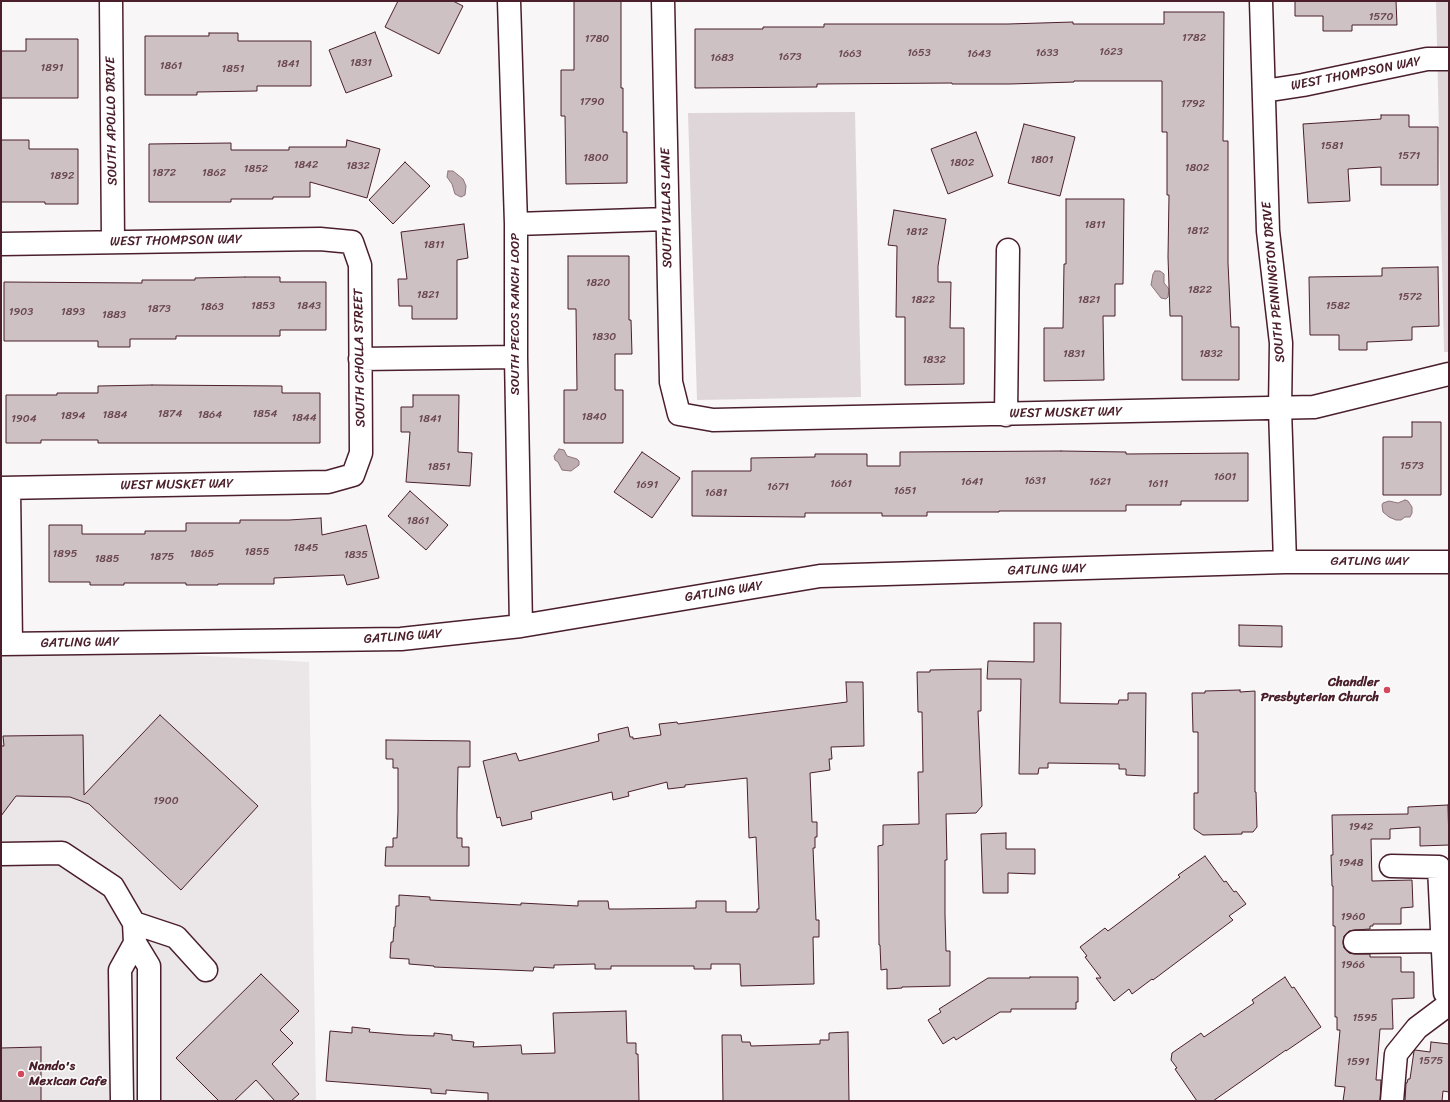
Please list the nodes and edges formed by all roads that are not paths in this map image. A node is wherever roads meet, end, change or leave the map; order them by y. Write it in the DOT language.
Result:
graph roads {
  1 [pos="111,1"];
  2 [pos="509,1"];
  3 [pos="663,1"];
  4 [pos="1262,1"];
  5 [pos="1449,59"];
  6 [pos="1264,91"];
  7 [pos="667,219"];
  8 [pos="516,224"];
  9 [pos="113,241"];
  10 [pos="352,242"];
  11 [pos="1,244"];
  12 [pos="1008,250"];
  13 [pos="516,357"];
  14 [pos="360,359"];
  15 [pos="1449,374"];
  16 [pos="1280,409"];
  17 [pos="679,414"];
  18 [pos="1006,415"];
  19 [pos="353,475"];
  20 [pos="5,488"];
  21 [pos="1285,562"];
  22 [pos="1449,562"];
  23 [pos="521,626"];
  24 [pos="6,644"];
  25 [pos="1,854"];
  26 [pos="1391,866"];
  27 [pos="1444,866"];
  28 [pos="134,933"];
  29 [pos="1443,941"];
  30 [pos="1355,942"];
  31 [pos="206,970"];
  32 [pos="1449,997"];
  33 [pos="1449,1004"];
  34 [pos="122,1101"];
  35 [pos="149,1101"];
  36 [pos="1392,1101"];
  1 -- 9 [label="street, SOUTH APOLLO DRIVE"];
  2 -- 8 [label="street, SOUTH PECOS RANCH LOOP"];
  3 -- 7 [label="street, SOUTH VILLAS LANE"];
  4 -- 6 [label="street, SOUTH PENNINGTON DRIVE"];
  5 -- 6 [label="street, WEST THOMPSON WAY"];
  6 -- 16 [label="street, SOUTH PENNINGTON DRIVE"];
  7 -- 8 [label="street"];
  7 -- 17 [label="street, SOUTH VILLAS LANE"];
  8 -- 13 [label="street, SOUTH PECOS RANCH LOOP"];
  9 -- 10 [label="street, WEST THOMPSON WAY"];
  9 -- 11 [label="street, WEST THOMPSON WAY"];
  10 -- 14 [label="street, SOUTH CHOLLA STREET"];
  12 -- 18 [label="street"];
  13 -- 14 [label="street"];
  13 -- 23 [label="street, SOUTH PECOS RANCH LOOP"];
  14 -- 19 [label="street, SOUTH CHOLLA STREET"];
  15 -- 16 [label="street, WEST MUSKET WAY"];
  16 -- 18 [label="street, WEST MUSKET WAY"];
  16 -- 21 [label="street, SOUTH PENNINGTON DRIVE"];
  17 -- 18 [label="street, WEST MUSKET WAY"];
  19 -- 20 [label="street, WEST MUSKET WAY"];
  20 -- 24 [label="street"];
  21 -- 22 [label="street, GATLING WAY"];
  21 -- 23 [label="street, GATLING WAY"];
  23 -- 24 [label="street, GATLING WAY"];
  25 -- 28 [label="street"];
  26 -- 27 [label="street"];
  27 -- 29 [label="street"];
  28 -- 31 [label="street"];
  28 -- 34 [label="street"];
  28 -- 35 [label="street"];
  29 -- 30 [label="street"];
  29 -- 32 [label="street"];
  33 -- 36 [label="street"];
}
